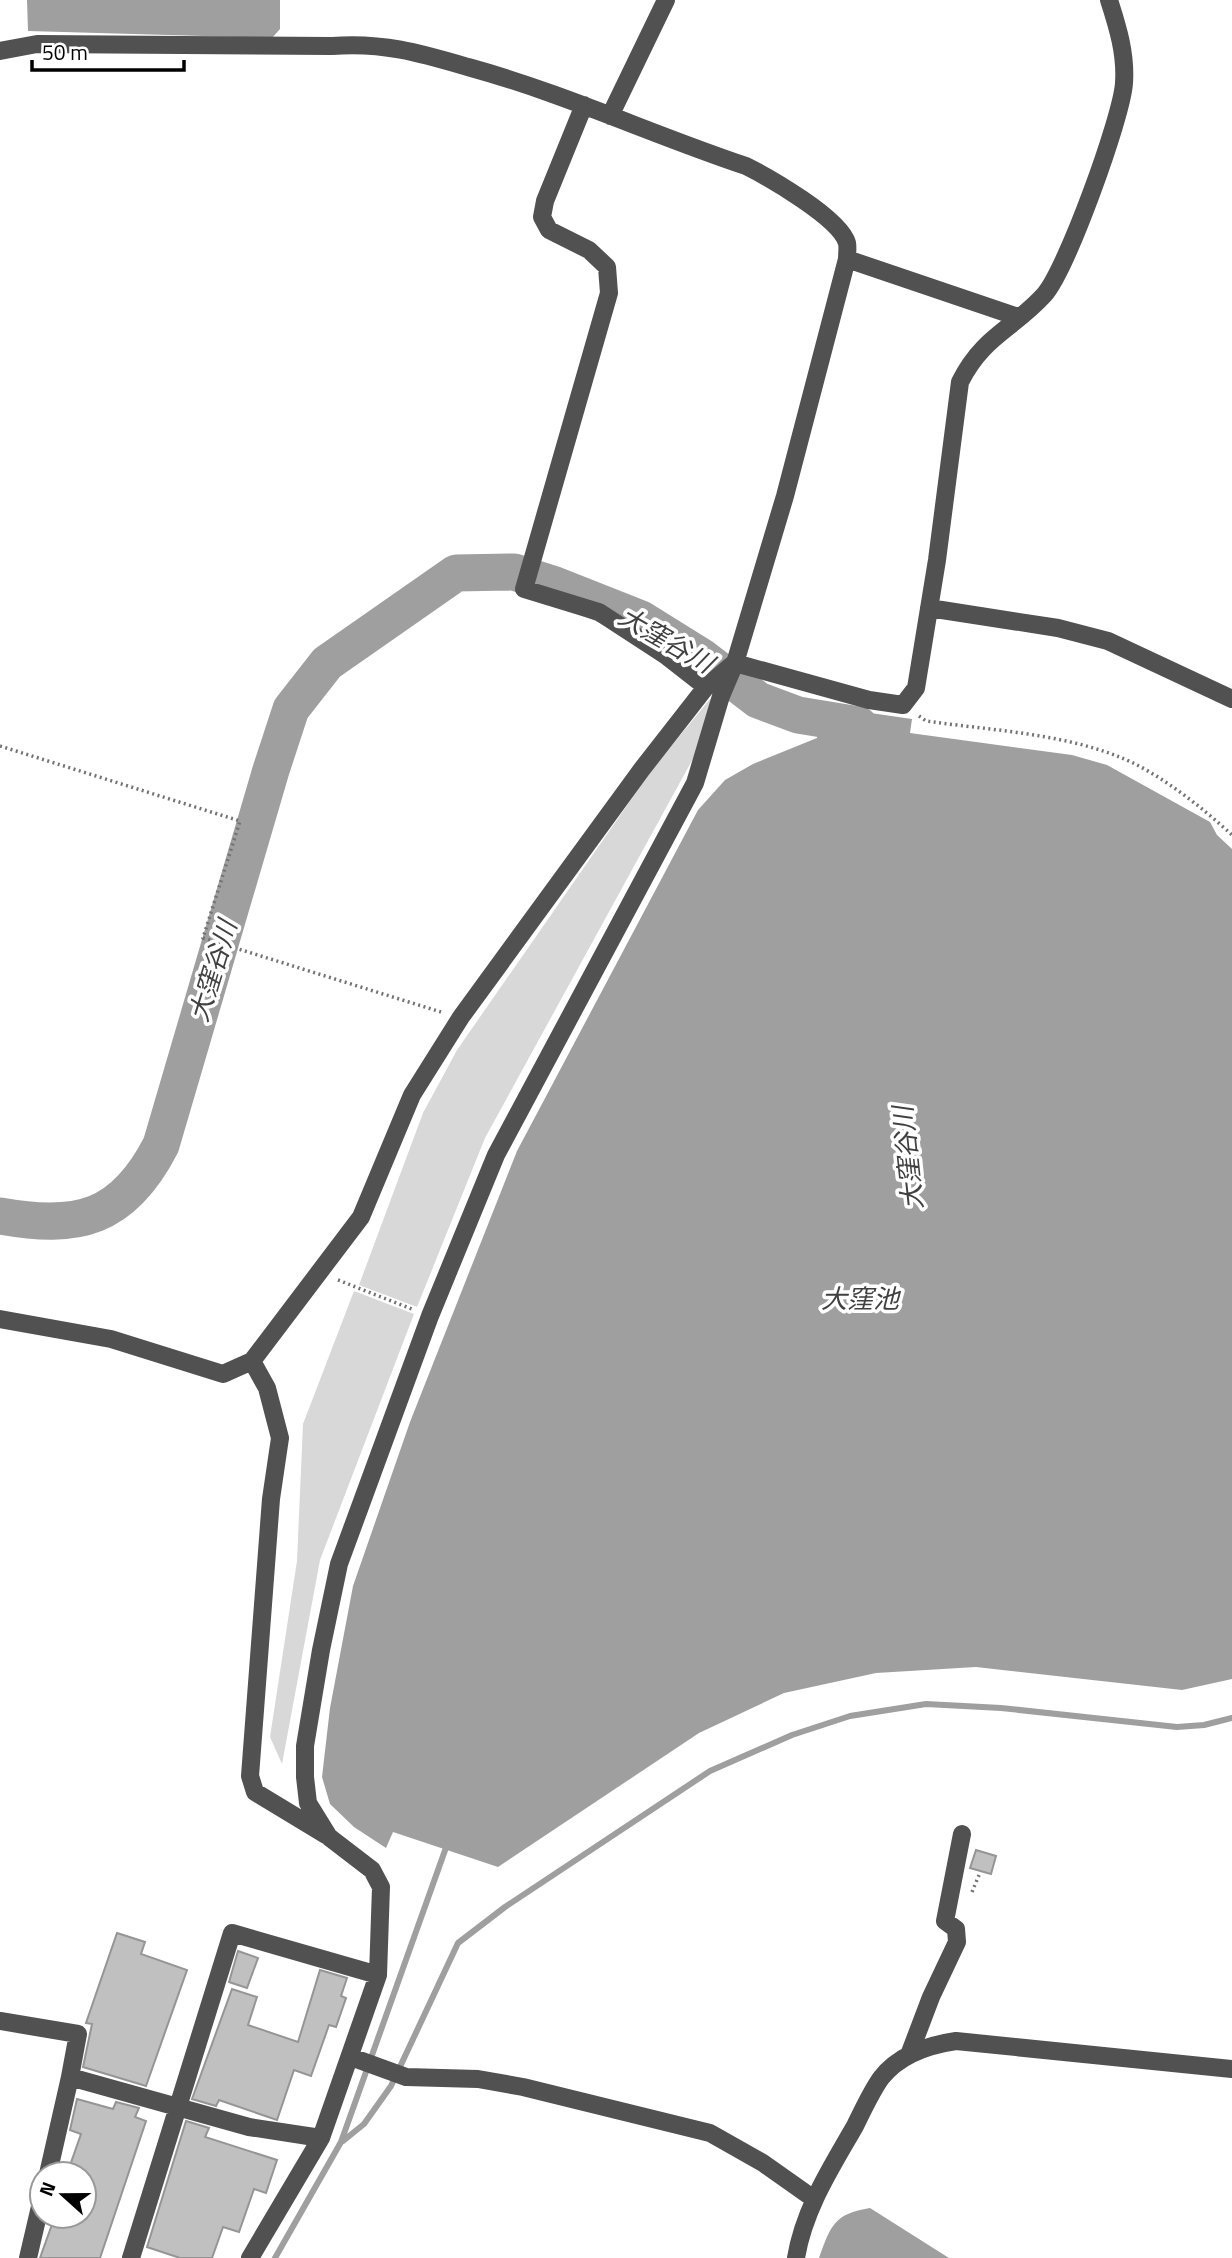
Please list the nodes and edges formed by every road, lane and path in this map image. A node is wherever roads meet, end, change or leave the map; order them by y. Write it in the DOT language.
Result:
graph roads {
  1 [pos="666,0"];
  2 [pos="1109,0"];
  3 [pos="0,51"];
  4 [pos="584,105"];
  5 [pos="610,116"];
  6 [pos="847,259"];
  7 [pos="1018,317"];
  8 [pos="929,608"];
  9 [pos="733,666"];
  10 [pos="715,684"];
  11 [pos="1232,699"];
  12 [pos="903,705"];
  13 [pos="0,746"];
  14 [pos="1232,835"];
  15 [pos="461,1017"];
  16 [pos="343,1283"];
  17 [pos="424,1314"];
  18 [pos="0,1319"];
  19 [pos="252,1361"];
  20 [pos="962,1834"];
  21 [pos="329,1837"];
  22 [pos="377,1975"];
  23 [pos="0,2021"];
  24 [pos="909,2055"];
  25 [pos="355,2058"];
  26 [pos="1232,2069"];
  27 [pos="70,2077"];
  28 [pos="177,2106"];
  29 [pos="321,2138"];
  30 [pos="51,2160"];
  31 [pos="814,2199"];
  32 [pos="35,2230"];
  33 [pos="28,2258"];
  34 [pos="131,2258"];
  35 [pos="250,2258"];
  36 [pos="796,2258"];
  1 -- 5 [label="street"];
  2 -- 7 [label="street"];
  3 -- 4 [label="street"];
  4 -- 5 [label="street"];
  4 -- 10 [label="street"];
  5 -- 6 [label="street"];
  6 -- 7 [label="street"];
  6 -- 9 [label="street"];
  7 -- 8 [label="street"];
  8 -- 11 [label="street"];
  8 -- 12 [label="street"];
  9 -- 10 [label="street"];
  9 -- 12 [label="street"];
  10 -- 15 [label="street"];
  10 -- 21 [label="street"];
  12 -- 14 [label="path"];
  13 -- 15 [label="path"];
  15 -- 19 [label="street"];
  16 -- 17 [label="path"];
  18 -- 19 [label="street"];
  19 -- 21 [label="street"];
  20 -- 24 [label="street"];
  21 -- 22 [label="street"];
  22 -- 25 [label="street"];
  22 -- 28 [label="street"];
  23 -- 27 [label="street"];
  24 -- 26 [label="street"];
  24 -- 31 [label="street"];
  25 -- 29 [label="street"];
  25 -- 31 [label="street"];
  27 -- 28 [label="street"];
  27 -- 30 [label="street"];
  28 -- 29 [label="street"];
  28 -- 34 [label="street"];
  29 -- 35 [label="street"];
  31 -- 36 [label="street"];
  32 -- 33 [label="street"];
}
